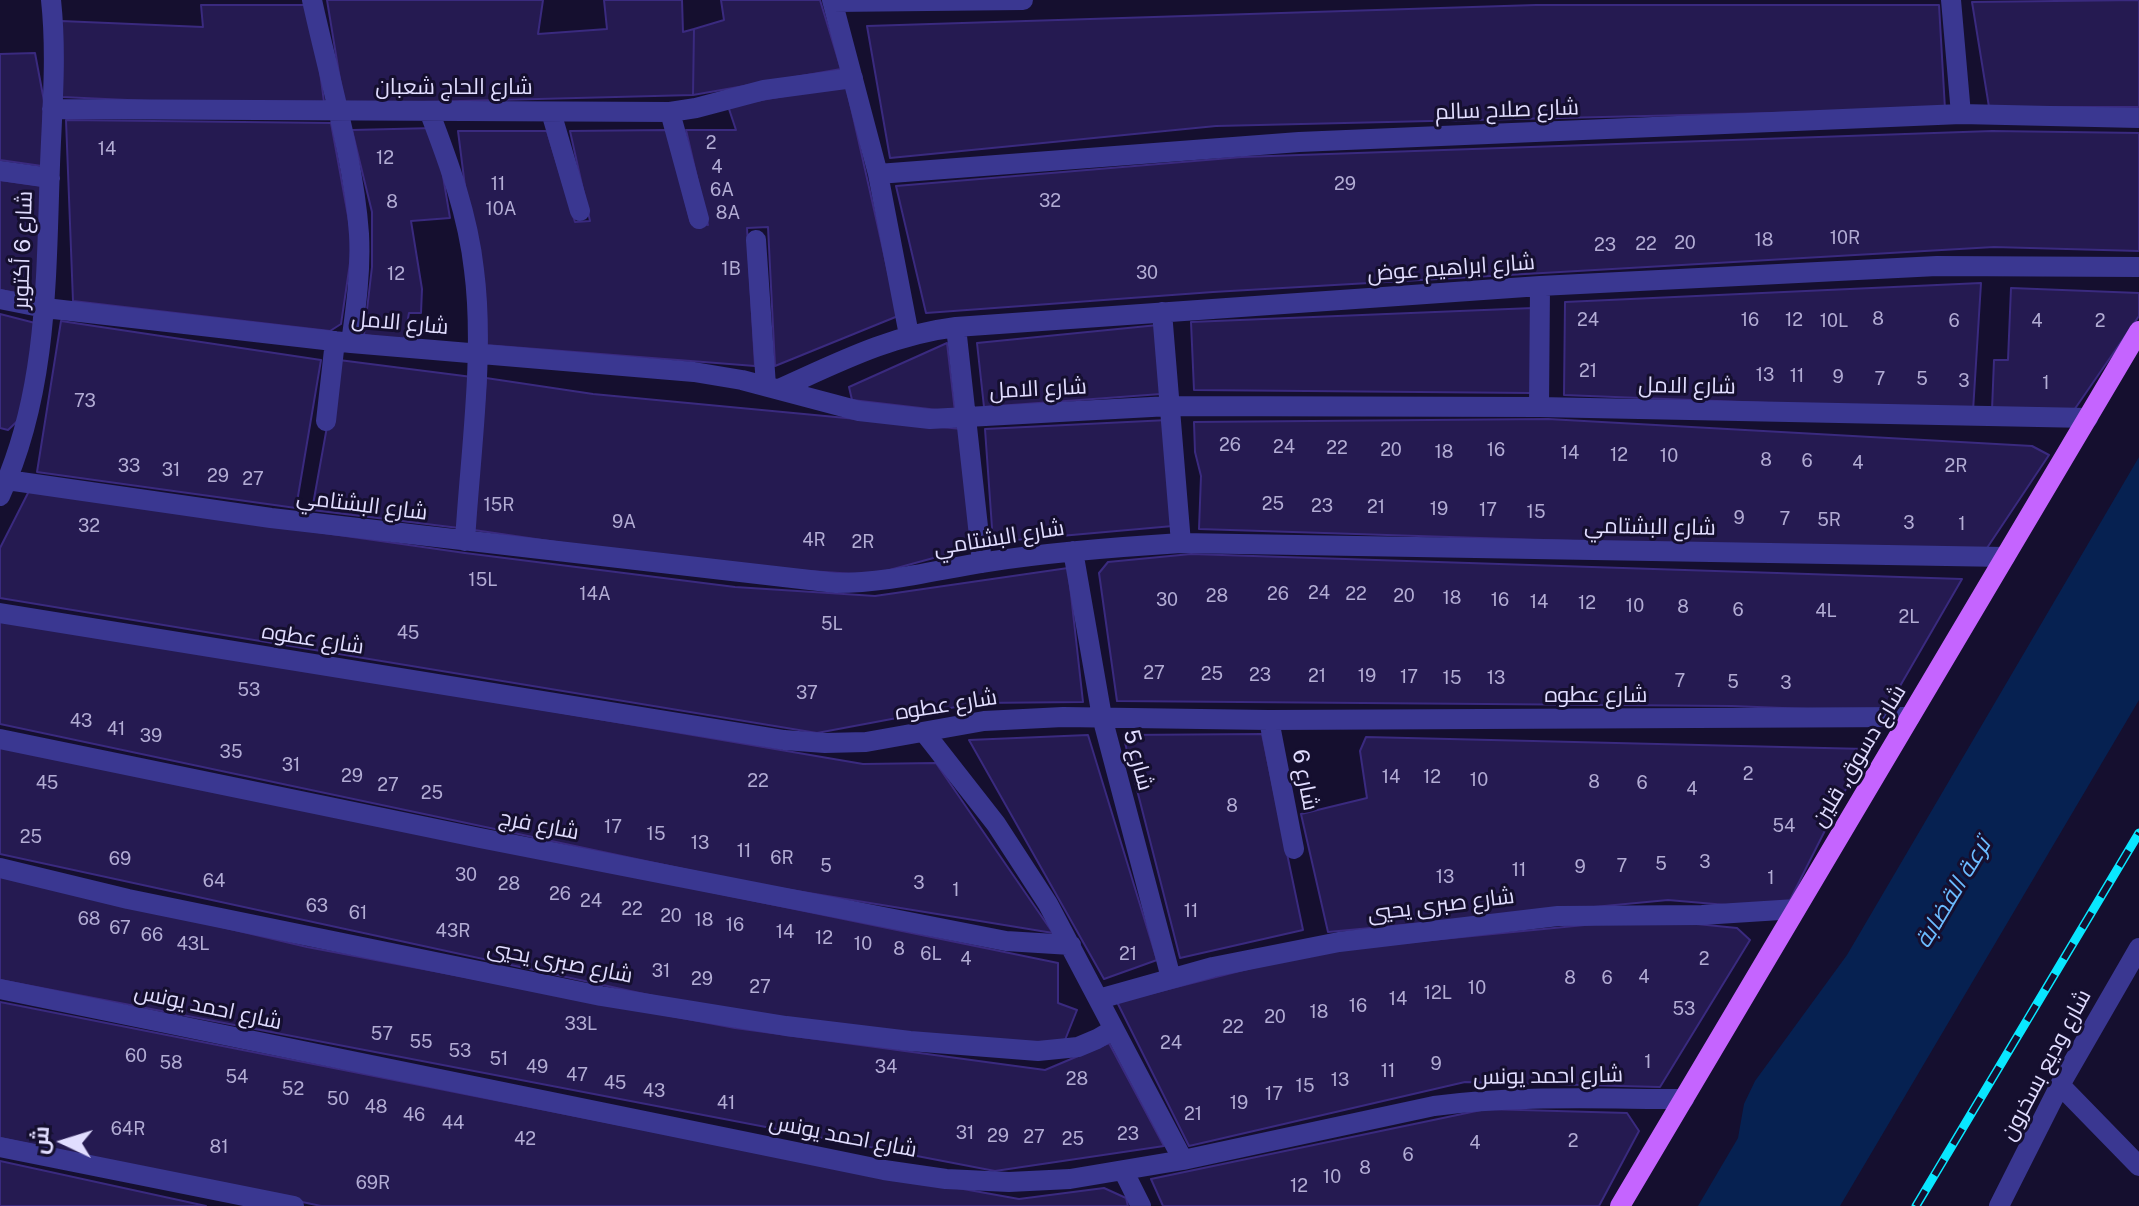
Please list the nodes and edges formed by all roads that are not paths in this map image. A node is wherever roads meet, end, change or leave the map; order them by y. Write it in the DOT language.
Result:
graph roads {
  1 [pos="51,0"];
  2 [pos="312,0"];
  3 [pos="1023,0"];
  4 [pos="1951,0"];
  5 [pos="832,1"];
  6 [pos="853,78"];
  7 [pos="52,109"];
  8 [pos="336,111"];
  9 [pos="429,111"];
  10 [pos="551,112"];
  11 [pos="670,112"];
  12 [pos="1961,114"];
  13 [pos="2139,118"];
  14 [pos="0,171"];
  15 [pos="878,174"];
  16 [pos="50,178"];
  17 [pos="580,211"];
  18 [pos="699,219"];
  19 [pos="756,240"];
  20 [pos="2139,267"];
  21 [pos="1540,286"];
  22 [pos="0,299"];
  23 [pos="45,308"];
  24 [pos="1162,312"];
  25 [pos="956,327"];
  26 [pos="2139,331"];
  27 [pos="909,335"];
  28 [pos="343,342"];
  29 [pos="477,354"];
  30 [pos="772,388"];
  31 [pos="1170,406"];
  32 [pos="1539,407"];
  33 [pos="966,417"];
  34 [pos="2088,418"];
  35 [pos="326,421"];
  36 [pos="0,437"];
  37 [pos="21,442"];
  38 [pos="4,488"];
  39 [pos="465,541"];
  40 [pos="1181,543"];
  41 [pos="1073,551"];
  42 [pos="2005,557"];
  43 [pos="982,563"];
  44 [pos="0,613"];
  45 [pos="1102,717"];
  46 [pos="1910,717"];
  47 [pos="1269,720"];
  48 [pos="924,732"];
  49 [pos="0,739"];
  50 [pos="1294,849"];
  51 [pos="0,868"];
  52 [pos="1796,909"];
  53 [pos="1071,945"];
  54 [pos="2139,948"];
  55 [pos="1171,978"];
  56 [pos="0,989"];
  57 [pos="1099,999"];
  58 [pos="1114,1029"];
  59 [pos="2060,1085"];
  60 [pos="1684,1099"];
  61 [pos="0,1147"];
  62 [pos="1183,1160"];
  63 [pos="2139,1166"];
  64 [pos="1124,1172"];
  65 [pos="294,1206"];
  66 [pos="1141,1206"];
  67 [pos="1620,1206"];
  68 [pos="1999,1206"];
  1 -- 7 [label="street, شارع 6 أكتوبر"];
  2 -- 8 [label="street"];
  3 -- 5 [label="street"];
  4 -- 12 [label="street"];
  5 -- 6 [label="street"];
  6 -- 11 [label="street, شارع الحاج شعبان"];
  6 -- 15 [label="street"];
  7 -- 8 [label="street, شارع الحاج شعبان"];
  7 -- 16 [label="street, شارع 6 أكتوبر"];
  8 -- 9 [label="street, شارع الحاج شعبان"];
  8 -- 28 [label="street"];
  9 -- 10 [label="street, شارع الحاج شعبان"];
  9 -- 29 [label="street"];
  10 -- 11 [label="street, شارع الحاج شعبان"];
  10 -- 17 [label="street"];
  11 -- 18 [label="street"];
  12 -- 13 [label="street, شارع صلاح سالم"];
  12 -- 15 [label="street, شارع صلاح سالم"];
  14 -- 16 [label="street"];
  15 -- 27 [label="street"];
  16 -- 23 [label="street, شارع 6 أكتوبر"];
  19 -- 30 [label="street"];
  20 -- 21 [label="street, شارع ابراهيم عوض"];
  21 -- 24 [label="street, شارع ابراهيم عوض"];
  21 -- 32 [label="street"];
  22 -- 23 [label="street, شارع الامل"];
  23 -- 28 [label="street, شارع الامل"];
  23 -- 37 [label="street, شارع 6 أكتوبر"];
  24 -- 25 [label="street, شارع ابراهيم عوض"];
  24 -- 31 [label="street"];
  25 -- 27 [label="street, شارع ابراهيم عوض"];
  25 -- 33 [label="street"];
  26 -- 34 [label="main road, شارع دسوق, قلين"];
  27 -- 30 [label="street, شارع ابراهيم عوض"];
  28 -- 29 [label="street, شارع الامل"];
  28 -- 35 [label="street"];
  29 -- 30 [label="street, شارع الامل"];
  29 -- 39 [label="street"];
  30 -- 33 [label="street, شارع الامل"];
  31 -- 32 [label="street, شارع الامل"];
  31 -- 33 [label="street, شارع الامل"];
  31 -- 40 [label="street"];
  32 -- 34 [label="street, شارع الامل"];
  33 -- 43 [label="street"];
  34 -- 42 [label="main road, شارع دسوق, قلين"];
  36 -- 37 [label="street"];
  37 -- 38 [label="street, شارع 6 أكتوبر"];
  38 -- 39 [label="street, شارع البشتامي"];
  39 -- 43 [label="street, شارع البشتامي"];
  40 -- 41 [label="street, شارع البشتامي"];
  40 -- 42 [label="street, شارع البشتامي"];
  41 -- 43 [label="street, شارع البشتامي"];
  41 -- 45 [label="street, شارع 5"];
  42 -- 46 [label="main road, شارع دسوق, قلين"];
  44 -- 48 [label="street, شارع عطوه"];
  45 -- 47 [label="street, شارع عطوه"];
  45 -- 48 [label="street, شارع عطوه"];
  45 -- 55 [label="street, شارع 5"];
  46 -- 47 [label="street, شارع عطوه"];
  46 -- 52 [label="main road, شارع دسوق, قلين"];
  47 -- 50 [label="street, شارع 6"];
  48 -- 53 [label="street"];
  49 -- 53 [label="street, شارع فرج"];
  51 -- 58 [label="street, شارع صبرى يحيي"];
  52 -- 55 [label="street, شارع صبرى يحيي"];
  52 -- 60 [label="main road, شارع دسوق, قلين"];
  53 -- 57 [label="street"];
  54 -- 59 [label="street, شارع وديع بسخرون"];
  55 -- 57 [label="street, شارع صبرى يحيي"];
  56 -- 64 [label="street, شارع احمد يونس"];
  57 -- 58 [label="street"];
  58 -- 62 [label="street"];
  59 -- 63 [label="street"];
  59 -- 68 [label="street, شارع وديع بسخرون"];
  60 -- 62 [label="street, شارع احمد يونس"];
  60 -- 67 [label="main road, شارع دسوق, قلين"];
  61 -- 65 [label="street"];
  62 -- 64 [label="street, شارع احمد يونس"];
  64 -- 66 [label="street"];
}
